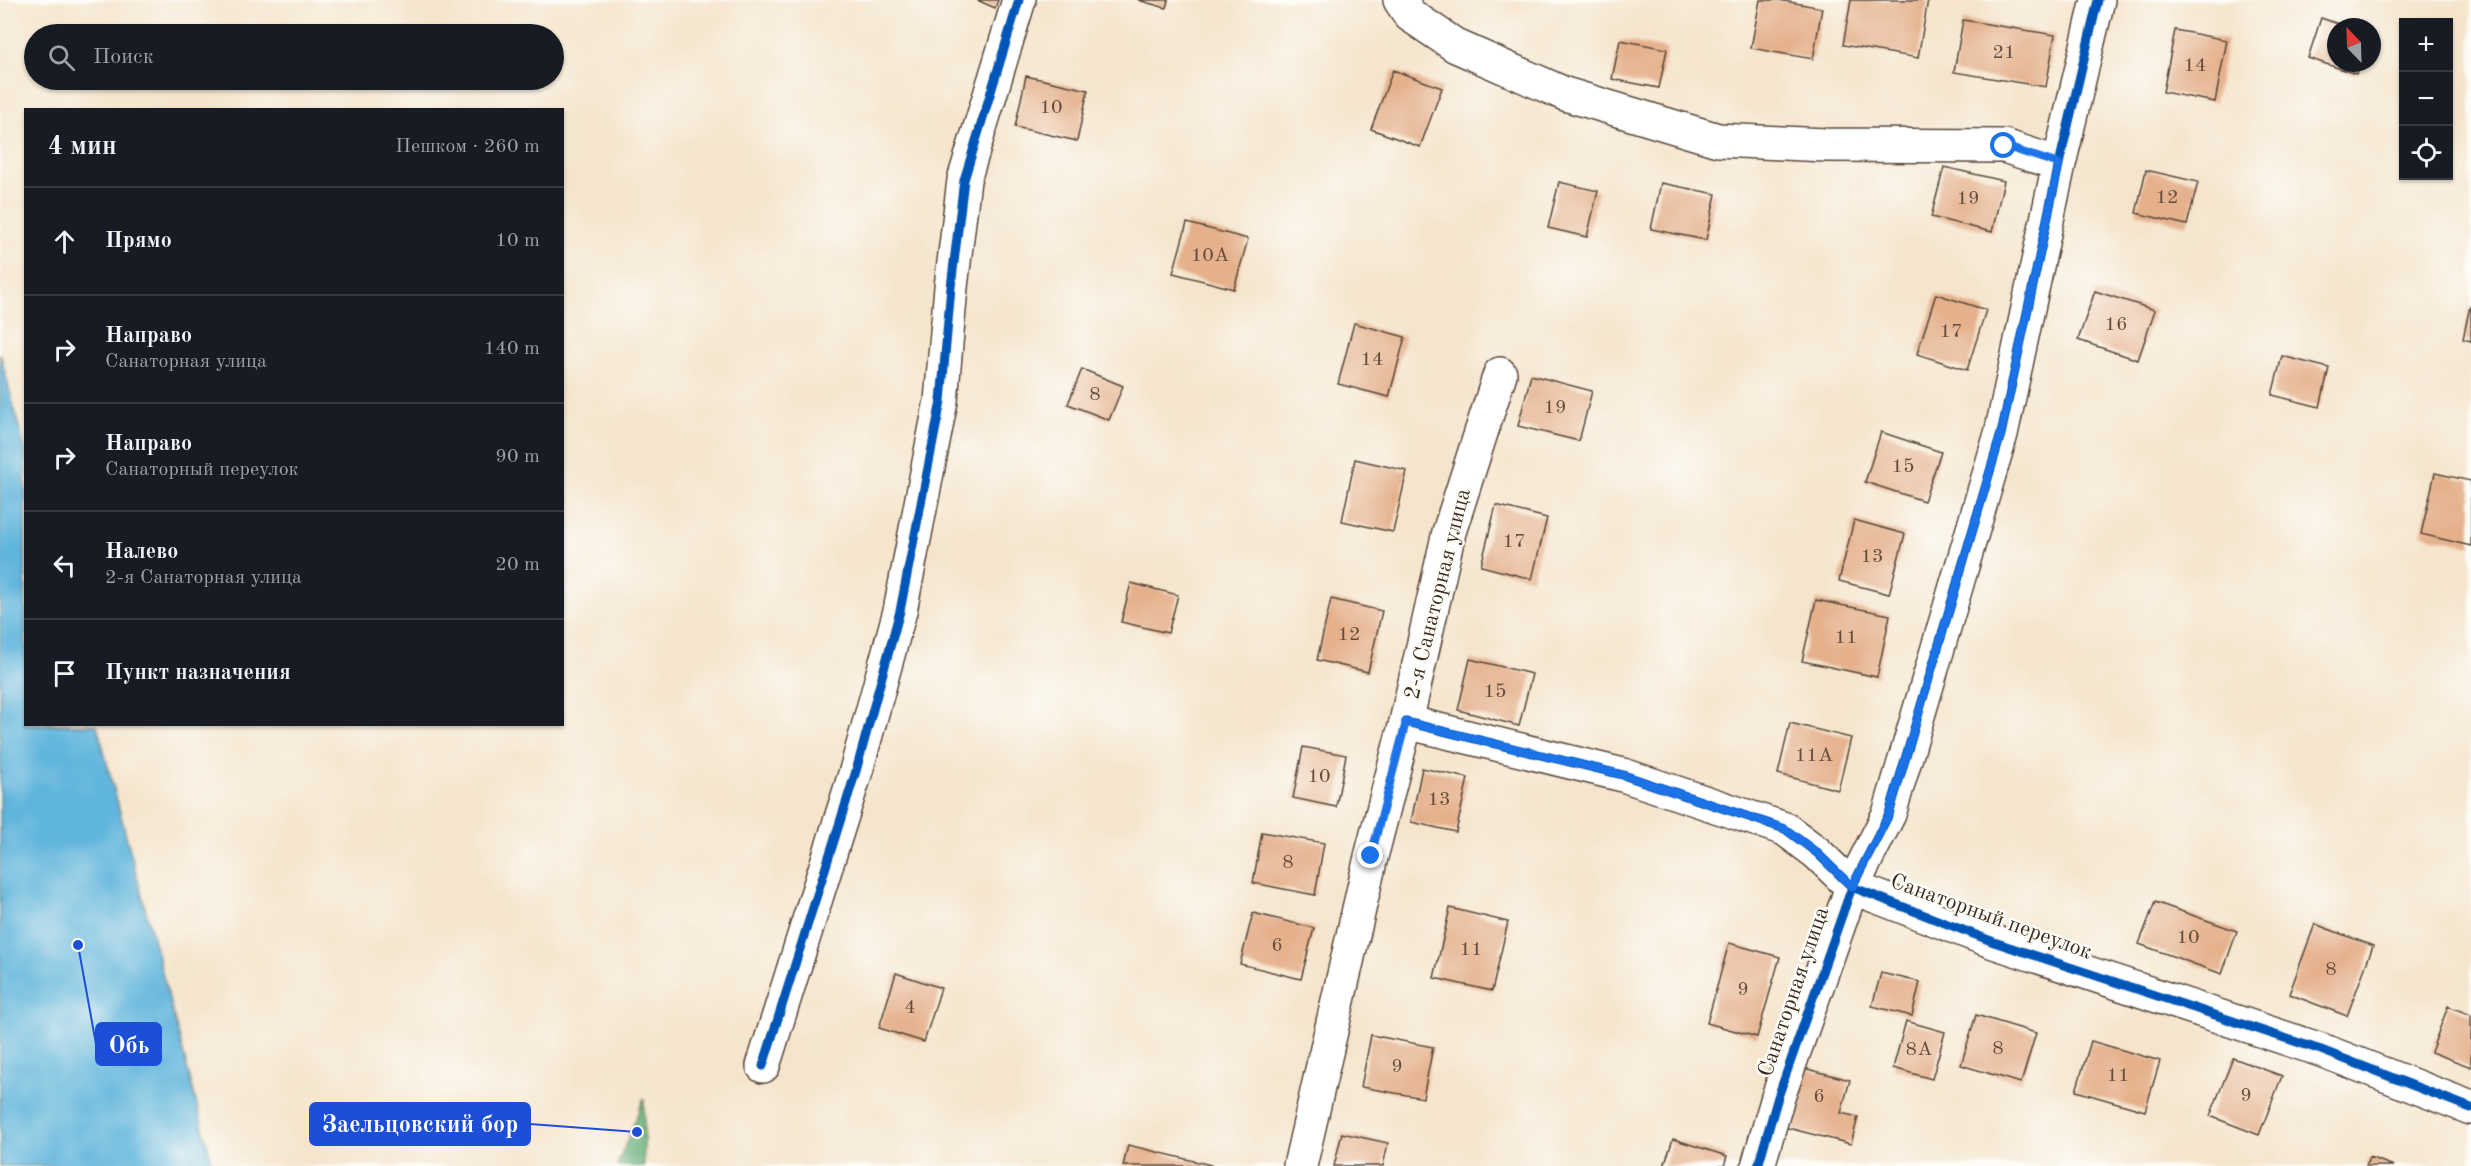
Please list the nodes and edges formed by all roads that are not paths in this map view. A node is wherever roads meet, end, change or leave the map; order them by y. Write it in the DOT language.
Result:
graph roads {
  1 [pos="1019,0"];
  2 [pos="1400,0"];
  3 [pos="2098,0"];
  4 [pos="2059,164"];
  5 [pos="1500,374"];
  6 [pos="1406,722"];
  7 [pos="1852,887"];
  8 [pos="763,1066"];
  9 [pos="2471,1108"];
  10 [pos="1300,1166"];
  11 [pos="1758,1166"];
  1 -- 8 [label="street"];
  2 -- 4 [label="street"];
  3 -- 4 [label="street, Санаторная улица"];
  4 -- 7 [label="street, Санаторная улица"];
  5 -- 6 [label="street, 2-я Санаторная улица"];
  6 -- 7 [label="street, Санаторный переулок"];
  6 -- 10 [label="street, 2-я Санаторная улица"];
  7 -- 9 [label="street, Санаторный переулок"];
  7 -- 11 [label="street, Санаторная улица"];
}
